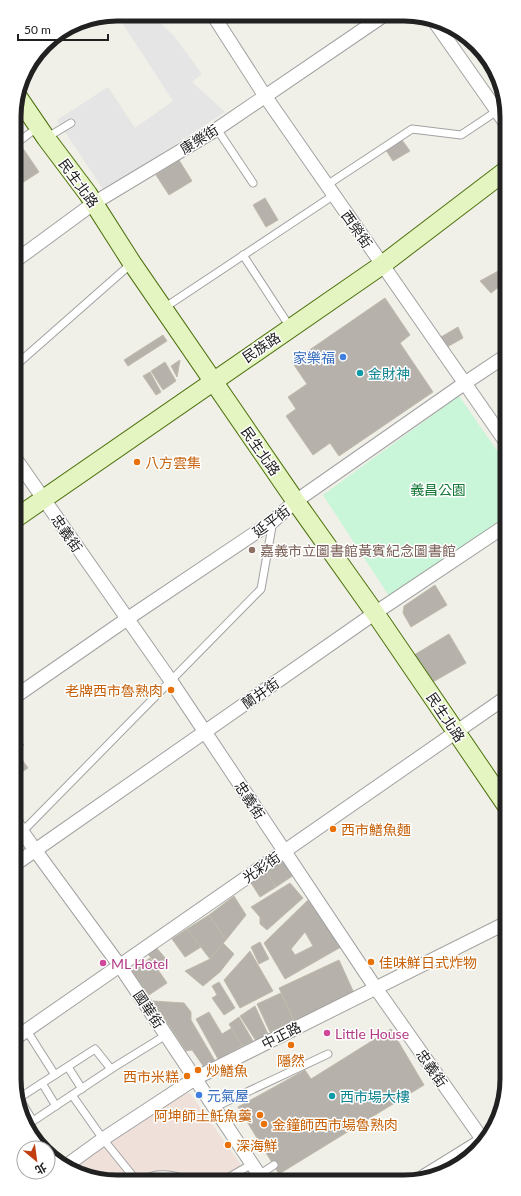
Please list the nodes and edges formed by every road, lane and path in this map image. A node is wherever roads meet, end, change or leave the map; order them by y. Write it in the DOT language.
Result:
graph roads {
  1 [pos="217,21"];
  2 [pos="376,21"];
  3 [pos="441,29"];
  4 [pos="266,96"];
  5 [pos="22,105"];
  6 [pos="500,116"];
  7 [pos="71,123"];
  8 [pos="217,129"];
  9 [pos="42,132"];
  10 [pos="21,142"];
  11 [pos="500,175"];
  12 [pos="253,183"];
  13 [pos="330,190"];
  14 [pos="94,203"];
  15 [pos="243,255"];
  16 [pos="21,257"];
  17 [pos="132,263"];
  18 [pos="382,265"];
  19 [pos="163,308"];
  20 [pos="290,327"];
  21 [pos="500,360"];
  22 [pos="21,361"];
  23 [pos="213,380"];
  24 [pos="465,382"];
  25 [pos="500,434"];
  26 [pos="21,467"];
  27 [pos="43,498"];
  28 [pos="296,501"];
  29 [pos="21,514"];
  30 [pos="273,521"];
  31 [pos="500,529"];
  32 [pos="375,613"];
  33 [pos="127,619"];
  34 [pos="171,681"];
  35 [pos="21,693"];
  36 [pos="500,702"];
  37 [pos="205,732"];
  38 [pos="456,732"];
  39 [pos="500,794"];
  40 [pos="21,826"];
  41 [pos="21,831"];
  42 [pos="35,850"];
  43 [pos="284,851"];
  44 [pos="21,860"];
  45 [pos="500,926"];
  46 [pos="120,966"];
  47 [pos="375,987"];
  48 [pos="22,1034"];
  49 [pos="166,1035"];
  50 [pos="328,1054"];
  51 [pos="68,1067"];
  52 [pos="111,1069"];
  53 [pos="55,1075"];
  54 [pos="196,1078"];
  55 [pos="42,1083"];
  56 [pos="82,1089"];
  57 [pos="23,1096"];
  58 [pos="72,1096"];
  59 [pos="56,1106"];
  60 [pos="215,1107"];
  61 [pos="28,1115"];
  62 [pos="481,1136"];
  63 [pos="103,1139"];
  64 [pos="465,1153"];
  65 [pos="70,1163"];
  66 [pos="274,1165"];
  67 [pos="440,1168"];
  68 [pos="258,1173"];
  69 [pos="132,1175"];
  70 [pos="158,1175"];
  71 [pos="169,1175"];
  72 [pos="247,1175"];
  1 -- 4 [label="street, 西榮街"];
  2 -- 4 [label="street, 康樂街"];
  3 -- 6 [label="street"];
  4 -- 8 [label="street, 康樂街"];
  4 -- 13 [label="street, 西榮街"];
  5 -- 9 [label="main road, 民生北路"];
  6 -- 13 [label="lane"];
  7 -- 9 [label="lane"];
  8 -- 12 [label="lane"];
  8 -- 14 [label="street, 康樂街"];
  9 -- 10 [label="lane"];
  9 -- 14 [label="main road, 民生北路"];
  11 -- 18 [label="main road, 民族路"];
  13 -- 15 [label="lane"];
  13 -- 18 [label="street, 西榮街"];
  14 -- 16 [label="street, 康樂街"];
  14 -- 17 [label="main road, 民生北路"];
  15 -- 19 [label="lane"];
  15 -- 20 [label="lane"];
  17 -- 19 [label="main road, 民生北路"];
  17 -- 22 [label="lane"];
  18 -- 20 [label="main road, 民族路"];
  18 -- 24 [label="street, 西榮街"];
  19 -- 23 [label="main road, 民生北路"];
  20 -- 23 [label="main road, 民族路"];
  21 -- 24 [label="street, 延平街"];
  23 -- 27 [label="main road, 民族路"];
  23 -- 28 [label="main road, 民生北路"];
  24 -- 25 [label="street, 西榮街"];
  24 -- 28 [label="street, 延平街"];
  26 -- 27 [label="street, 忠義街"];
  27 -- 29 [label="main road, 民族路"];
  27 -- 33 [label="street, 忠義街"];
  28 -- 30 [label="street, 延平街"];
  28 -- 32 [label="main road, 民生北路"];
  30 -- 33 [label="street, 延平街"];
  30 -- 34 [label="lane"];
  31 -- 32 [label="street, 蘭井街"];
  32 -- 37 [label="street, 蘭井街"];
  32 -- 38 [label="main road, 民生北路"];
  33 -- 34 [label="street, 忠義街"];
  33 -- 35 [label="street, 延平街"];
  34 -- 37 [label="street, 忠義街"];
  34 -- 40 [label="lane"];
  36 -- 38 [label="street, 光彩街"];
  37 -- 42 [label="street, 蘭井街"];
  37 -- 43 [label="street, 忠義街"];
  38 -- 39 [label="main road, 民生北路"];
  38 -- 43 [label="street, 光彩街"];
  41 -- 42 [label="street, 國華街"];
  42 -- 44 [label="street, 蘭井街"];
  42 -- 46 [label="street, 國華街"];
  43 -- 46 [label="street, 光彩街"];
  43 -- 47 [label="street, 忠義街"];
  45 -- 47 [label="street, 中正路"];
  46 -- 48 [label="street, 光彩街"];
  46 -- 49 [label="street, 國華街"];
  47 -- 54 [label="street, 中正路"];
  47 -- 62 [label="street, 忠義街"];
  48 -- 53 [label="lane"];
  49 -- 52 [label="lane"];
  49 -- 54 [label="street, 國華街"];
  50 -- 60 [label="lane"];
  51 -- 52 [label="lane"];
  51 -- 53 [label="lane"];
  51 -- 56 [label="lane"];
  52 -- 56 [label="lane"];
  53 -- 55 [label="lane"];
  54 -- 60 [label="street, 國華街"];
  54 -- 63 [label="street, 中正路"];
  55 -- 57 [label="lane"];
  55 -- 59 [label="lane"];
  56 -- 58 [label="lane"];
  58 -- 59 [label="lane"];
  58 -- 63 [label="lane"];
  59 -- 61 [label="lane"];
  60 -- 68 [label="street, 國華街"];
  63 -- 65 [label="street, 中正路"];
  63 -- 69 [label="lane"];
  64 -- 67 [label="street"];
  66 -- 68 [label="lane"];
  68 -- 72 [label="lane"];
  70 -- 71 [label="lane"];
}
